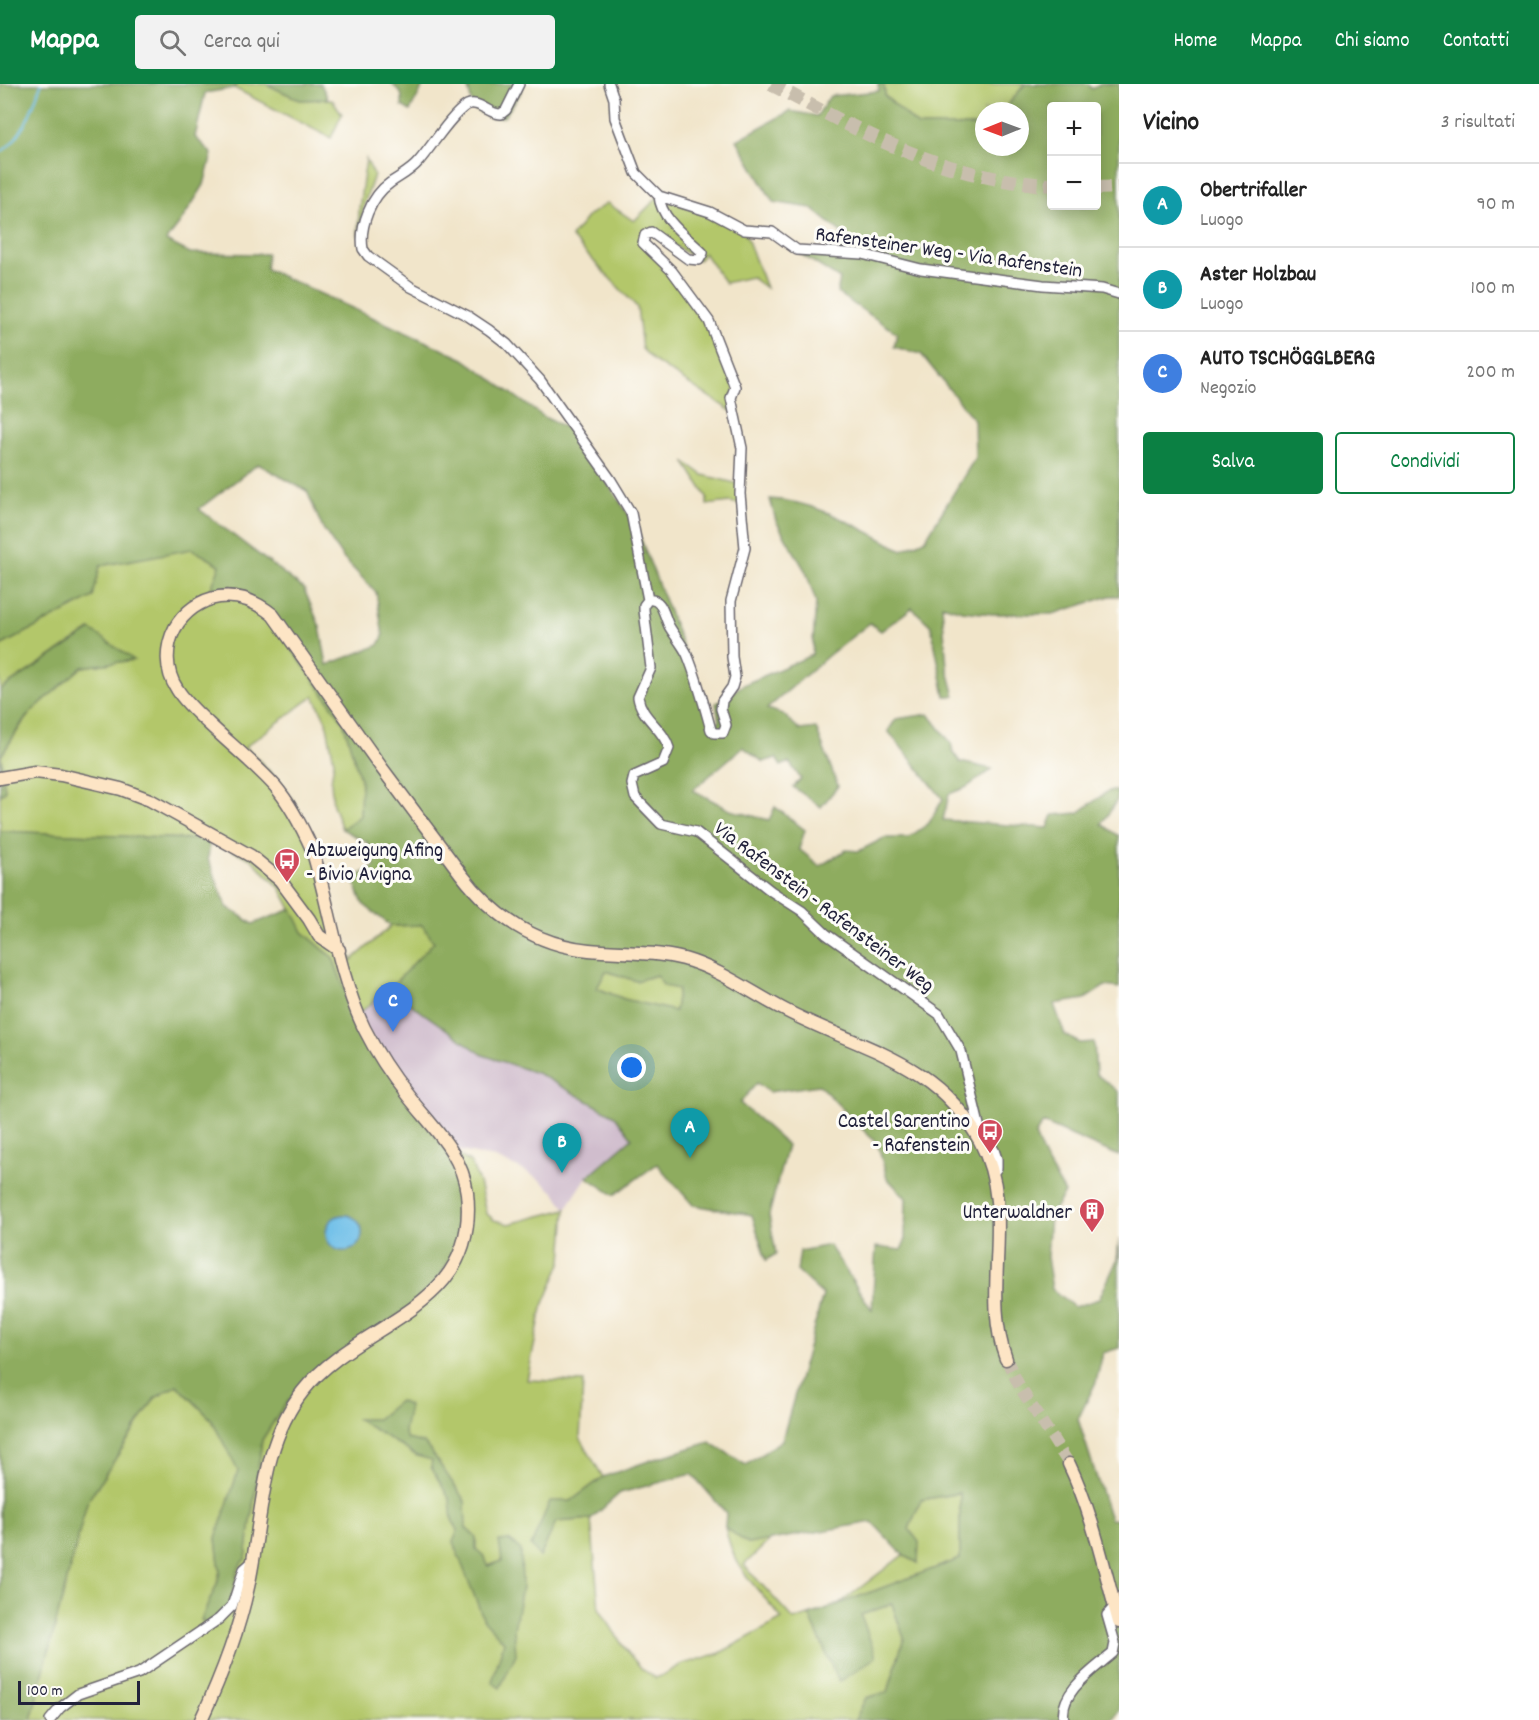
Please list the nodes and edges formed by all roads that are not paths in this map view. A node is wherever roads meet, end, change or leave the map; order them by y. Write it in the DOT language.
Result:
graph roads {
  1 [pos="519,84"];
  2 [pos="609,84"];
  3 [pos="659,196"];
  4 [pos="1119,294"];
  5 [pos="648,600"];
  6 [pos="0,778"];
  7 [pos="339,950"];
  8 [pos="992,1174"];
  9 [pos="1006,1359"];
  10 [pos="1069,1464"];
  11 [pos="253,1561"];
  12 [pos="1115,1606"];
  13 [pos="1119,1622"];
  14 [pos="50,1720"];
  15 [pos="201,1720"];
  16 [pos="1064,1720"];
  1 -- 5 [label="street"];
  2 -- 3 [label="street, Rafensteiner Weg - Via Rafenstein"];
  3 -- 4 [label="street, Rafensteiner Weg - Via Rafenstein"];
  3 -- 5 [label="street"];
  5 -- 8 [label="street, Via Rafenstein - Rafensteiner Weg"];
  6 -- 7 [label="main road"];
  7 -- 8 [label="main road"];
  7 -- 11 [label="main road"];
  8 -- 9 [label="main road"];
  10 -- 12 [label="main road"];
  11 -- 14 [label="street"];
  11 -- 15 [label="main road"];
  12 -- 13 [label="main road"];
  12 -- 16 [label="street"];
}
